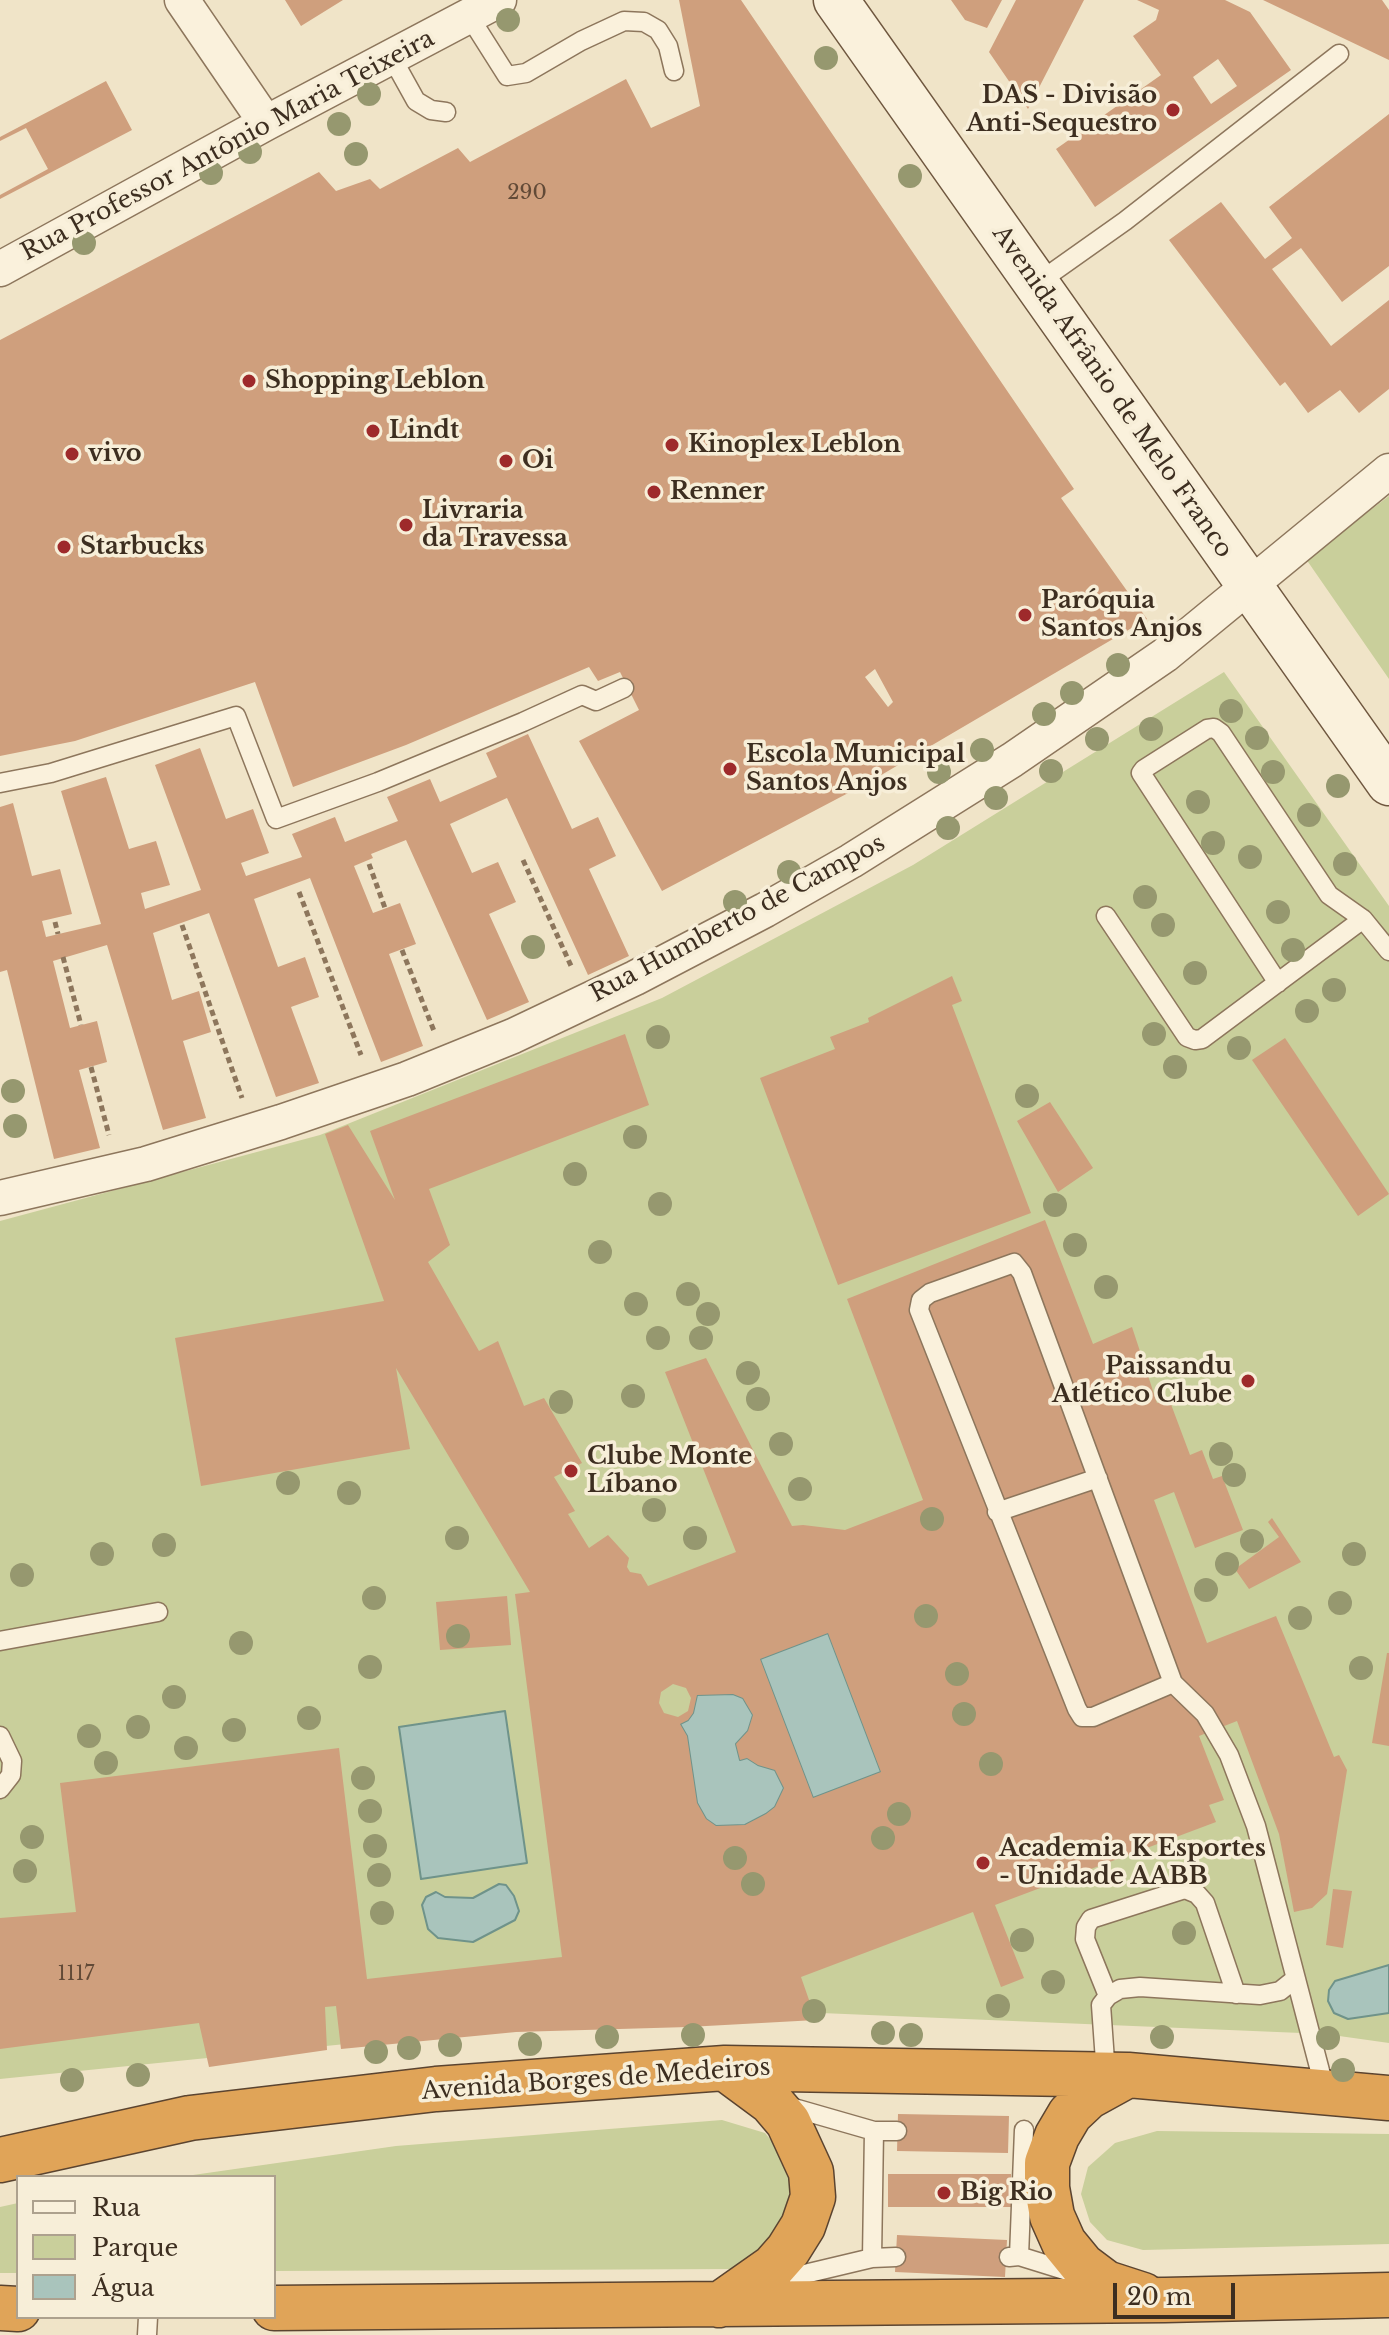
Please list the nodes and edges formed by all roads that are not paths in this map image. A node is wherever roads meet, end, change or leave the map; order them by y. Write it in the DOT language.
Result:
graph roads {
  1 [pos="182,0"];
  2 [pos="499,0"];
  3 [pos="836,0"];
  4 [pos="469,16"];
  5 [pos="1339,54"];
  6 [pos="391,56"];
  7 [pos="674,71"];
  8 [pos="446,112"];
  9 [pos="266,123"];
  10 [pos="0,269"];
  11 [pos="1036,284"];
  12 [pos="1389,471"];
  13 [pos="1250,586"];
  14 [pos="624,688"];
  15 [pos="0,783"];
  16 [pos="1389,783"];
  17 [pos="1106,916"];
  18 [pos="1363,919"];
  19 [pos="1389,951"];
  20 [pos="1278,983"];
  21 [pos="0,1198"];
  22 [pos="1098,1478"];
  23 [pos="997,1512"];
  24 [pos="158,1612"];
  25 [pos="0,1641"];
  26 [pos="1173,1683"];
  27 [pos="0,1736"];
  28 [pos="4,1780"];
  29 [pos="1295,1979"];
  30 [pos="1236,1994"];
  31 [pos="1108,1996"];
  32 [pos="725,2068"];
  33 [pos="1117,2075"];
  34 [pos="1326,2093"];
  35 [pos="1389,2098"];
  36 [pos="771,2102"];
  37 [pos="1070,2114"];
  38 [pos="874,2131"];
  39 [pos="897,2131"];
  40 [pos="0,2160"];
  41 [pos="896,2257"];
  42 [pos="872,2258"];
  43 [pos="1106,2283"];
  44 [pos="1389,2295"];
  45 [pos="732,2297"];
  46 [pos="1165,2300"];
  47 [pos="276,2308"];
  1 -- 9 [label="street"];
  2 -- 4 [label="street, Rua Professor Antônio Maria Teixeira"];
  3 -- 11 [label="street, Avenida Afrânio de Melo Franco"];
  4 -- 6 [label="street, Rua Professor Antônio Maria Teixeira"];
  4 -- 7 [label="lane"];
  5 -- 11 [label="lane"];
  6 -- 8 [label="lane"];
  6 -- 9 [label="street, Rua Professor Antônio Maria Teixeira"];
  9 -- 10 [label="street, Rua Professor Antônio Maria Teixeira"];
  11 -- 13 [label="street, Avenida Afrânio de Melo Franco"];
  12 -- 13 [label="street, Rua Humberto de Campos"];
  13 -- 16 [label="street, Avenida Afrânio de Melo Franco"];
  13 -- 21 [label="street, Rua Humberto de Campos"];
  14 -- 15 [label="lane"];
  17 -- 20 [label="lane"];
  18 -- 19 [label="lane"];
  18 -- 20 [label="lane"];
  18 -- 20 [label="lane"];
  22 -- 23 [label="lane"];
  22 -- 23 [label="lane"];
  22 -- 26 [label="lane"];
  23 -- 26 [label="lane"];
  24 -- 25 [label="lane"];
  26 -- 29 [label="lane"];
  27 -- 28 [label="lane"];
  29 -- 30 [label="lane"];
  29 -- 34 [label="lane"];
  30 -- 31 [label="lane"];
  30 -- 31 [label="lane"];
  31 -- 33 [label="lane"];
  32 -- 33 [label="highway, Avenida Borges de Medeiros"];
  32 -- 36 [label="highway"];
  32 -- 40 [label="highway, Avenida Borges de Medeiros"];
  33 -- 34 [label="highway, Avenida Borges de Medeiros"];
  33 -- 37 [label="highway"];
  34 -- 35 [label="highway, Avenida Borges de Medeiros"];
  36 -- 38 [label="lane"];
  36 -- 45 [label="highway"];
  37 -- 43 [label="highway"];
  37 -- 43 [label="lane"];
  38 -- 39 [label="lane"];
  38 -- 42 [label="lane"];
  41 -- 42 [label="lane"];
  42 -- 45 [label="lane"];
  43 -- 46 [label="highway"];
  44 -- 46 [label="highway"];
  45 -- 46 [label="highway"];
  45 -- 47 [label="highway"];
}
